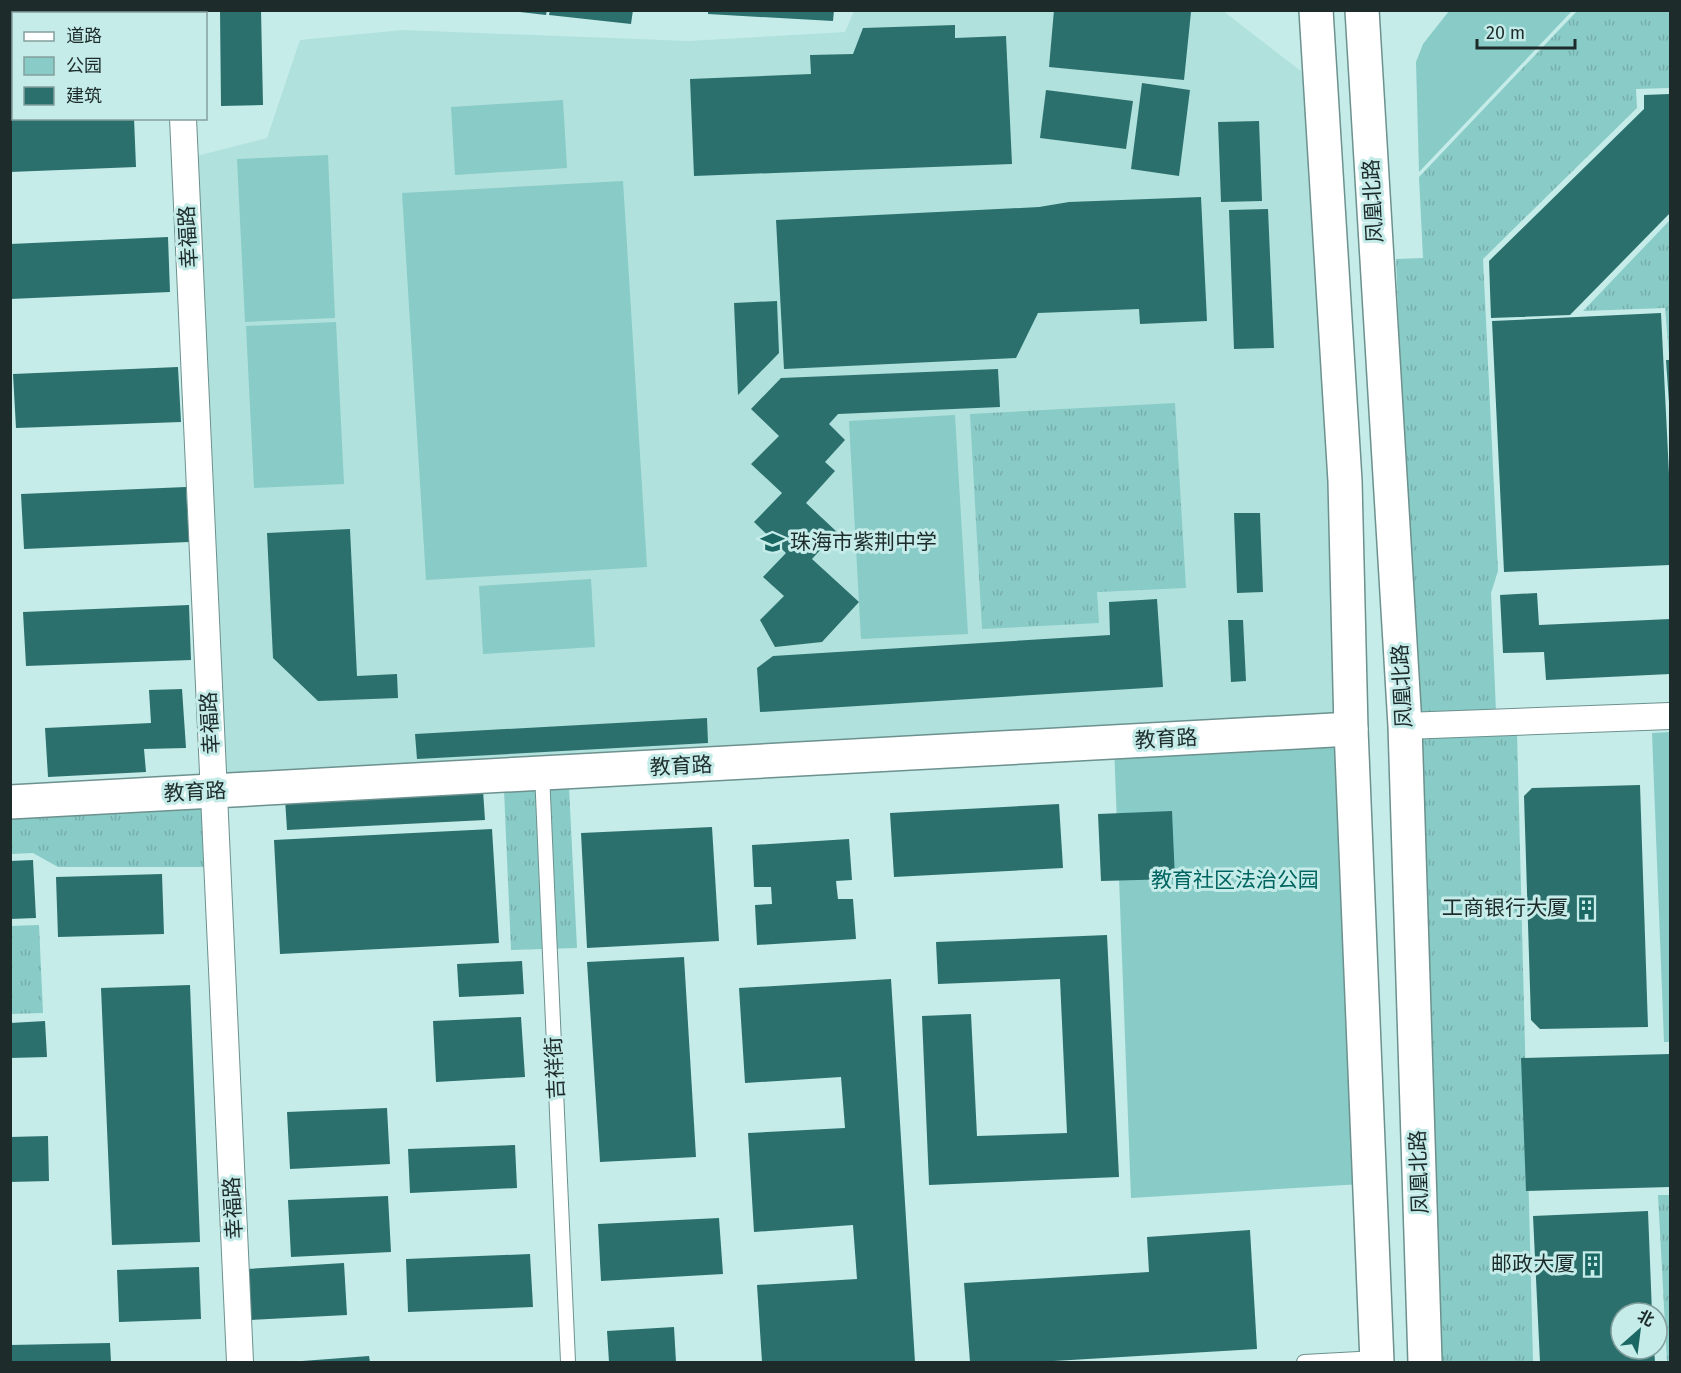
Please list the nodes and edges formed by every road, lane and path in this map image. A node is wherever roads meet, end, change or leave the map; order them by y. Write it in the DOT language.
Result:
graph roads {
  1 [pos="1316,10"];
  2 [pos="1362,10"];
  3 [pos="183,120"];
  4 [pos="1671,716"];
  5 [pos="1405,726"];
  6 [pos="1351,729"];
  7 [pos="542,773"];
  8 [pos="213,791"];
  9 [pos="10,802"];
  10 [pos="1377,1360"];
  11 [pos="240,1362"];
  12 [pos="568,1362"];
  13 [pos="1304,1362"];
  14 [pos="1425,1362"];
  1 -- 6 [label="main road"];
  2 -- 5 [label="main road, 凤凰北路"];
  3 -- 8 [label="street, 幸福路"];
  4 -- 5 [label="street"];
  5 -- 14 [label="main road, 凤凰北路"];
  6 -- 7 [label="main road, 教育路"];
  6 -- 10 [label="main road"];
  7 -- 8 [label="main road, 教育路"];
  7 -- 12 [label="lane, 吉祥街"];
  8 -- 9 [label="main road, 教育路"];
  8 -- 11 [label="street, 幸福路"];
  10 -- 13 [label="lane"];
}
